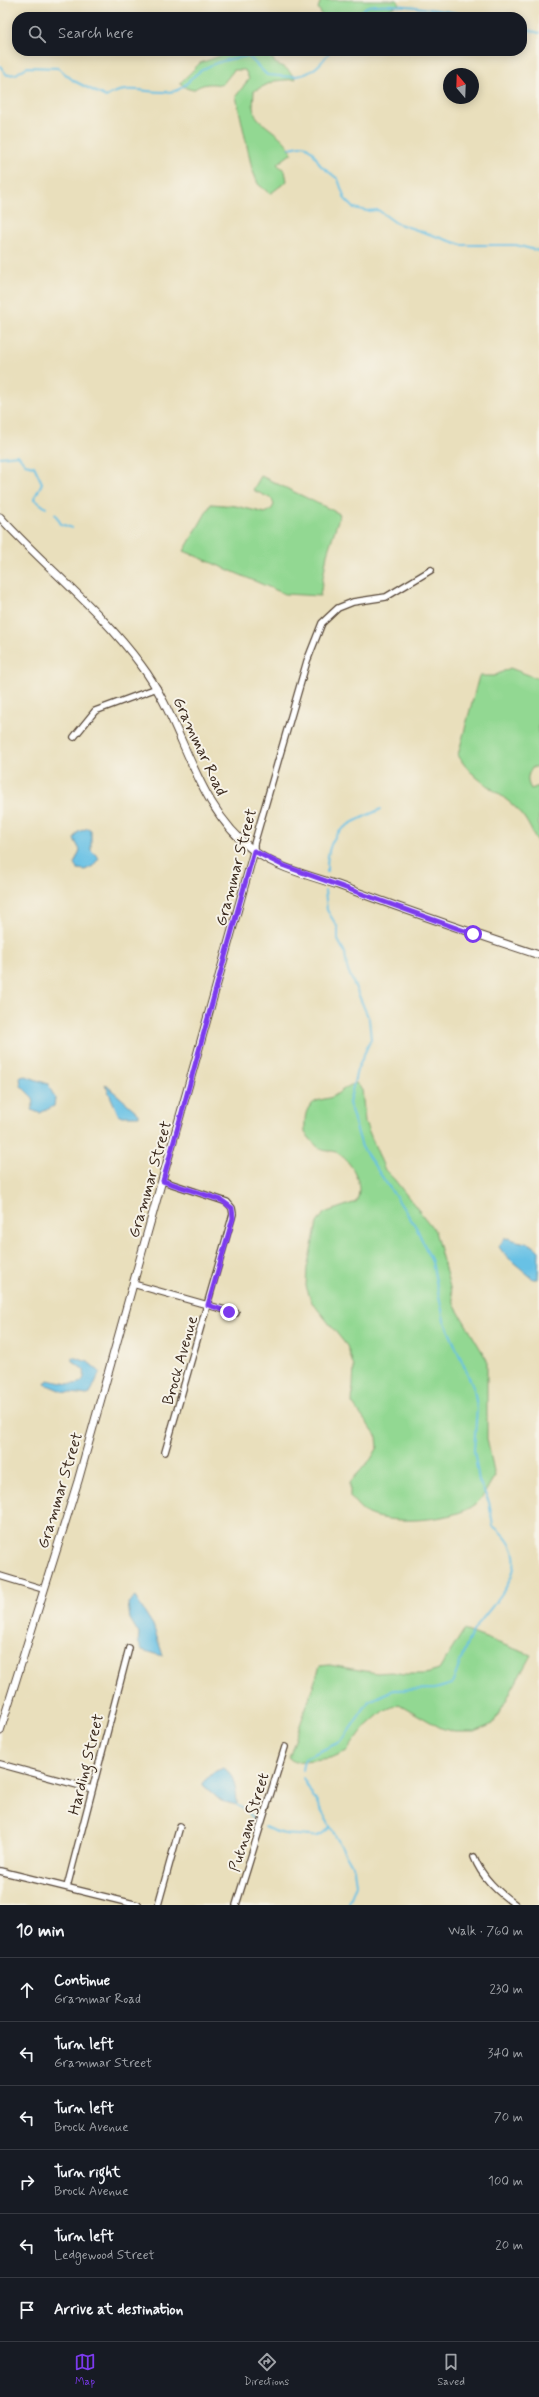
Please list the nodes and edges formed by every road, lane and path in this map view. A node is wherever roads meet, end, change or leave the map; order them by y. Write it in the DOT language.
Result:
graph roads {
  1 [pos="0,517"];
  2 [pos="431,570"];
  3 [pos="156,688"];
  4 [pos="74,737"];
  5 [pos="254,851"];
  6 [pos="539,955"];
  7 [pos="163,1181"];
  8 [pos="134,1284"];
  9 [pos="208,1305"];
  10 [pos="236,1313"];
  11 [pos="165,1452"];
  12 [pos="0,1576"];
  13 [pos="43,1589"];
  14 [pos="129,1648"];
  15 [pos="0,1731"];
  16 [pos="285,1747"];
  17 [pos="0,1764"];
  18 [pos="92,1789"];
  19 [pos="180,1826"];
  20 [pos="474,1857"];
  21 [pos="0,1871"];
  22 [pos="67,1887"];
  23 [pos="138,1905"];
  24 [pos="158,1905"];
  25 [pos="236,1905"];
  26 [pos="516,1905"];
  1 -- 3 [label="street, Grammar Road"];
  2 -- 5 [label="street, Grammar Street"];
  3 -- 4 [label="street"];
  3 -- 5 [label="street, Grammar Road"];
  5 -- 6 [label="street, Grammar Road"];
  5 -- 7 [label="street, Grammar Street"];
  7 -- 8 [label="street, Grammar Street"];
  7 -- 9 [label="street, Brock Avenue"];
  8 -- 9 [label="street"];
  8 -- 13 [label="street, Grammar Street"];
  9 -- 10 [label="street"];
  9 -- 11 [label="street, Brock Avenue"];
  12 -- 13 [label="street"];
  13 -- 15 [label="street, Grammar Street"];
  14 -- 18 [label="street, Harding Street"];
  16 -- 25 [label="street, Putnam Street"];
  17 -- 18 [label="street"];
  18 -- 22 [label="street, Harding Street"];
  19 -- 24 [label="street"];
  20 -- 26 [label="street"];
  21 -- 22 [label="street"];
  22 -- 23 [label="street"];
}
